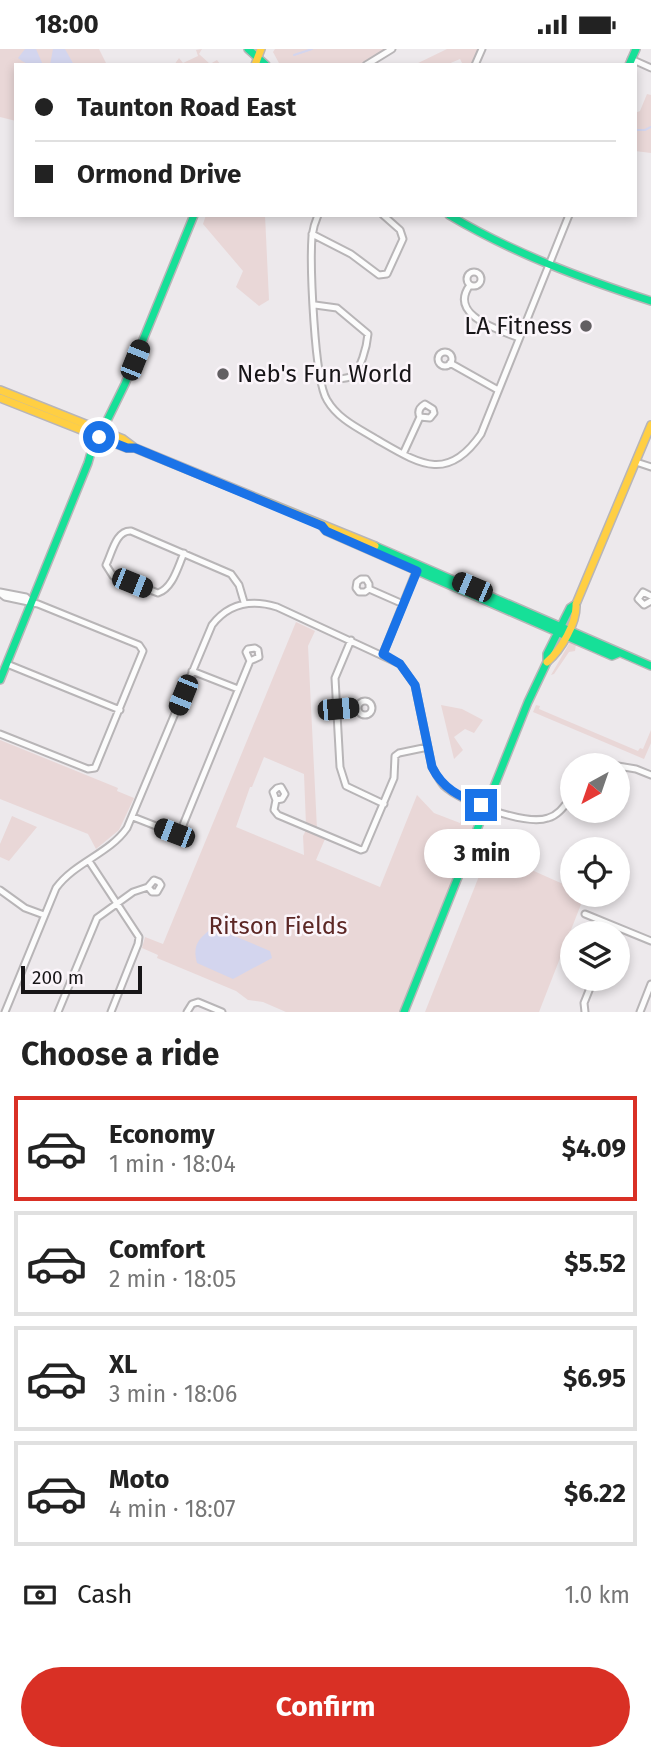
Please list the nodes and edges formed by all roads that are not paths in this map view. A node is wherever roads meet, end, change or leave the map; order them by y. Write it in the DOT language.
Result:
graph roads {
  1 [pos="247,49"];
  2 [pos="261,49"];
  3 [pos="392,49"];
  4 [pos="635,49"];
  5 [pos="257,61"];
  6 [pos="630,62"];
  7 [pos="369,63"];
  8 [pos="193,217"];
  9 [pos="317,217"];
  10 [pos="385,217"];
  11 [pos="452,217"];
  12 [pos="568,217"];
  13 [pos="471,218"];
  14 [pos="467,226"];
  15 [pos="312,234"];
  16 [pos="548,266"];
  17 [pos="470,285"];
  18 [pos="651,301"];
  19 [pos="315,305"];
  20 [pos="519,338"];
  21 [pos="450,363"];
  22 [pos="320,379"];
  23 [pos="0,390"];
  24 [pos="498,390"];
  25 [pos="0,398"];
  26 [pos="421,417"];
  27 [pos="651,425"];
  28 [pos="100,433"];
  29 [pos="402,454"];
  30 [pos="636,462"];
  31 [pos="651,467"];
  32 [pos="184,553"];
  33 [pos="418,567"];
  34 [pos="369,589"];
  35 [pos="0,592"];
  36 [pos="651,596"];
  37 [pos="651,601"];
  38 [pos="32,602"];
  39 [pos="244,603"];
  40 [pos="403,604"];
  41 [pos="563,629"];
  42 [pos="351,640"];
  43 [pos="383,654"];
  44 [pos="250,661"];
  45 [pos="7,664"];
  46 [pos="651,666"];
  47 [pos="192,671"];
  48 [pos="0,680"];
  49 [pos="238,689"];
  50 [pos="358,707"];
  51 [pos="338,709"];
  52 [pos="120,710"];
  53 [pos="0,734"];
  54 [pos="428,747"];
  55 [pos="630,768"];
  56 [pos="651,775"];
  57 [pos="276,800"];
  58 [pos="384,804"];
  59 [pos="486,807"];
  60 [pos="560,811"];
  61 [pos="133,817"];
  62 [pos="89,861"];
  63 [pos="148,887"];
  64 [pos="0,890"];
  65 [pos="117,902"];
  66 [pos="585,913"];
  67 [pos="44,915"];
  68 [pos="599,921"];
  69 [pos="630,935"];
  70 [pos="651,941"];
  71 [pos="651,984"];
  72 [pos="589,991"];
  73 [pos="5,1012"];
  74 [pos="58,1012"];
  75 [pos="111,1012"];
  76 [pos="187,1012"];
  77 [pos="222,1012"];
  78 [pos="404,1012"];
  79 [pos="585,1012"];
  80 [pos="640,1012"];
  1 -- 5 [label="main road"];
  2 -- 5 [label="main road"];
  3 -- 7 [label="street"];
  4 -- 6 [label="main road"];
  8 -- 28 [label="main road"];
  9 -- 15 [label="street"];
  10 -- 15 [label="street"];
  11 -- 14 [label="main road"];
  12 -- 16 [label="street"];
  13 -- 14 [label="main road"];
  14 -- 16 [label="main road"];
  15 -- 19 [label="street"];
  16 -- 18 [label="main road"];
  16 -- 20 [label="street"];
  17 -- 20 [label="street"];
  19 -- 22 [label="street"];
  19 -- 22 [label="street"];
  20 -- 24 [label="street"];
  21 -- 24 [label="street"];
  22 -- 29 [label="street"];
  23 -- 28 [label="main road"];
  24 -- 29 [label="street"];
  25 -- 28 [label="main road"];
  26 -- 29 [label="street"];
  27 -- 30 [label="main road"];
  28 -- 33 [label="main road"];
  28 -- 38 [label="main road"];
  30 -- 31 [label="street"];
  30 -- 41 [label="main road"];
  32 -- 32 [label="street"];
  32 -- 39 [label="street"];
  33 -- 40 [label="street"];
  33 -- 41 [label="main road"];
  34 -- 40 [label="street"];
  35 -- 38 [label="street"];
  36 -- 37 [label="street"];
  38 -- 45 [label="main road"];
  38 -- 52 [label="street"];
  39 -- 42 [label="street"];
  39 -- 47 [label="street"];
  40 -- 43 [label="street"];
  41 -- 46 [label="main road"];
  41 -- 59 [label="main road"];
  42 -- 43 [label="street"];
  42 -- 51 [label="street"];
  43 -- 54 [label="street"];
  44 -- 49 [label="street"];
  45 -- 48 [label="main road"];
  45 -- 52 [label="street"];
  47 -- 49 [label="street"];
  47 -- 61 [label="street"];
  49 -- 61 [label="street"];
  50 -- 51 [label="street"];
  51 -- 58 [label="street"];
  52 -- 53 [label="street"];
  54 -- 58 [label="street"];
  54 -- 59 [label="street"];
  55 -- 56 [label="street"];
  57 -- 58 [label="street"];
  59 -- 60 [label="street"];
  59 -- 78 [label="main road"];
  61 -- 62 [label="street"];
  62 -- 65 [label="street"];
  62 -- 67 [label="street"];
  63 -- 65 [label="street"];
  64 -- 67 [label="street"];
  65 -- 74 [label="street"];
  65 -- 75 [label="street"];
  66 -- 68 [label="street"];
  67 -- 73 [label="street"];
  69 -- 70 [label="street"];
  71 -- 80 [label="street"];
  72 -- 79 [label="street"];
  76 -- 77 [label="street"];
}
